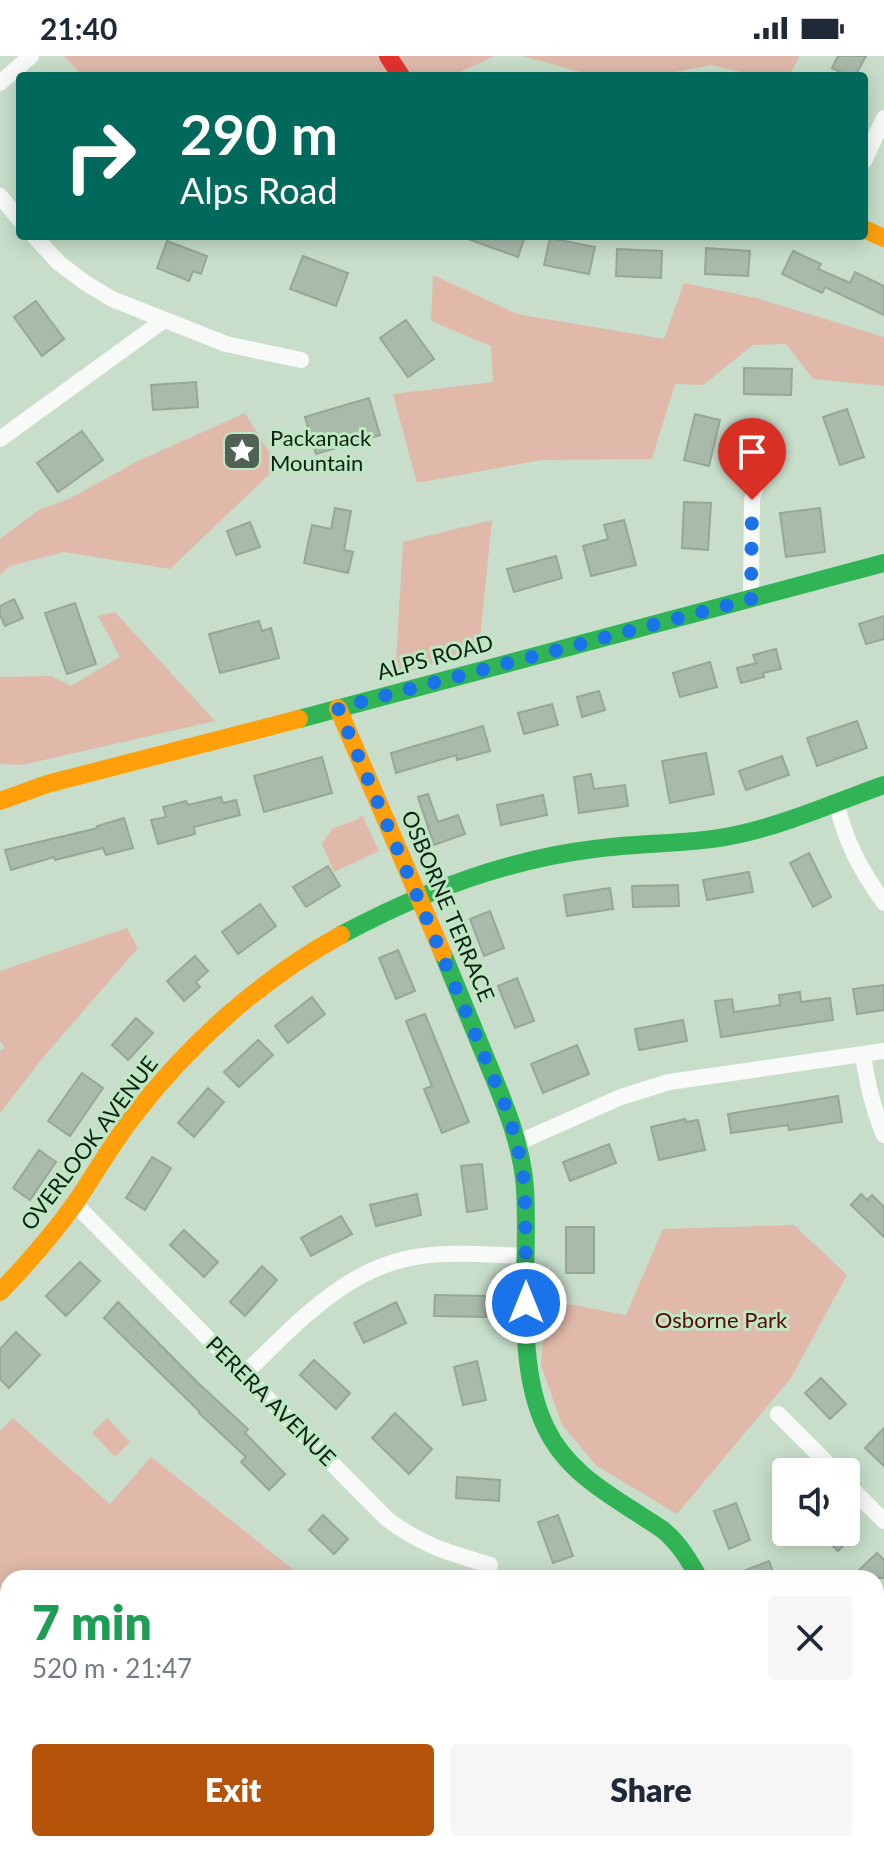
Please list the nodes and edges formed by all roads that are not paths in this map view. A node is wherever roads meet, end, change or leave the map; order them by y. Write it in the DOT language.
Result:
graph roads {
  1 [pos="31,56"];
  2 [pos="0,83"];
  3 [pos="884,118"];
  4 [pos="868,152"];
  5 [pos="0,196"];
  6 [pos="16,215"];
  7 [pos="38,240"];
  8 [pos="164,320"];
  9 [pos="301,360"];
  10 [pos="0,439"];
  11 [pos="771,455"];
  12 [pos="884,563"];
  13 [pos="751,599"];
  14 [pos="338,708"];
  15 [pos="884,785"];
  16 [pos="0,801"];
  17 [pos="836,802"];
  18 [pos="418,897"];
  19 [pos="884,903"];
  20 [pos="884,1051"];
  21 [pos="863,1055"];
  22 [pos="884,1135"];
  23 [pos="517,1143"];
  24 [pos="74,1203"];
  25 [pos="526,1256"];
  26 [pos="0,1292"];
  27 [pos="244,1374"];
  28 [pos="778,1414"];
  29 [pos="822,1458"];
  30 [pos="860,1497"];
  31 [pos="884,1521"];
  32 [pos="490,1565"];
  33 [pos="694,1570"];
  1 -- 2 [label="street"];
  3 -- 4 [label="street"];
  5 -- 6 [label="street"];
  7 -- 8 [label="street"];
  8 -- 9 [label="street"];
  8 -- 10 [label="street"];
  11 -- 13 [label="street"];
  12 -- 13 [label="street, ALPS ROAD"];
  13 -- 14 [label="street, ALPS ROAD"];
  14 -- 16 [label="street, ALPS ROAD"];
  14 -- 18 [label="street, OSBORNE TERRACE"];
  15 -- 17 [label="street, OVERLOOK AVENUE"];
  17 -- 18 [label="street, OVERLOOK AVENUE"];
  17 -- 19 [label="street"];
  18 -- 23 [label="street, OSBORNE TERRACE"];
  18 -- 24 [label="street, OVERLOOK AVENUE"];
  20 -- 21 [label="street"];
  21 -- 22 [label="street"];
  21 -- 23 [label="street"];
  23 -- 25 [label="street, OSBORNE TERRACE"];
  24 -- 26 [label="street, OVERLOOK AVENUE"];
  24 -- 27 [label="street, PERERA AVENUE"];
  25 -- 27 [label="street"];
  25 -- 33 [label="street, OSBORNE TERRACE"];
  27 -- 32 [label="street, PERERA AVENUE"];
  28 -- 29 [label="street"];
  30 -- 31 [label="street"];
}
